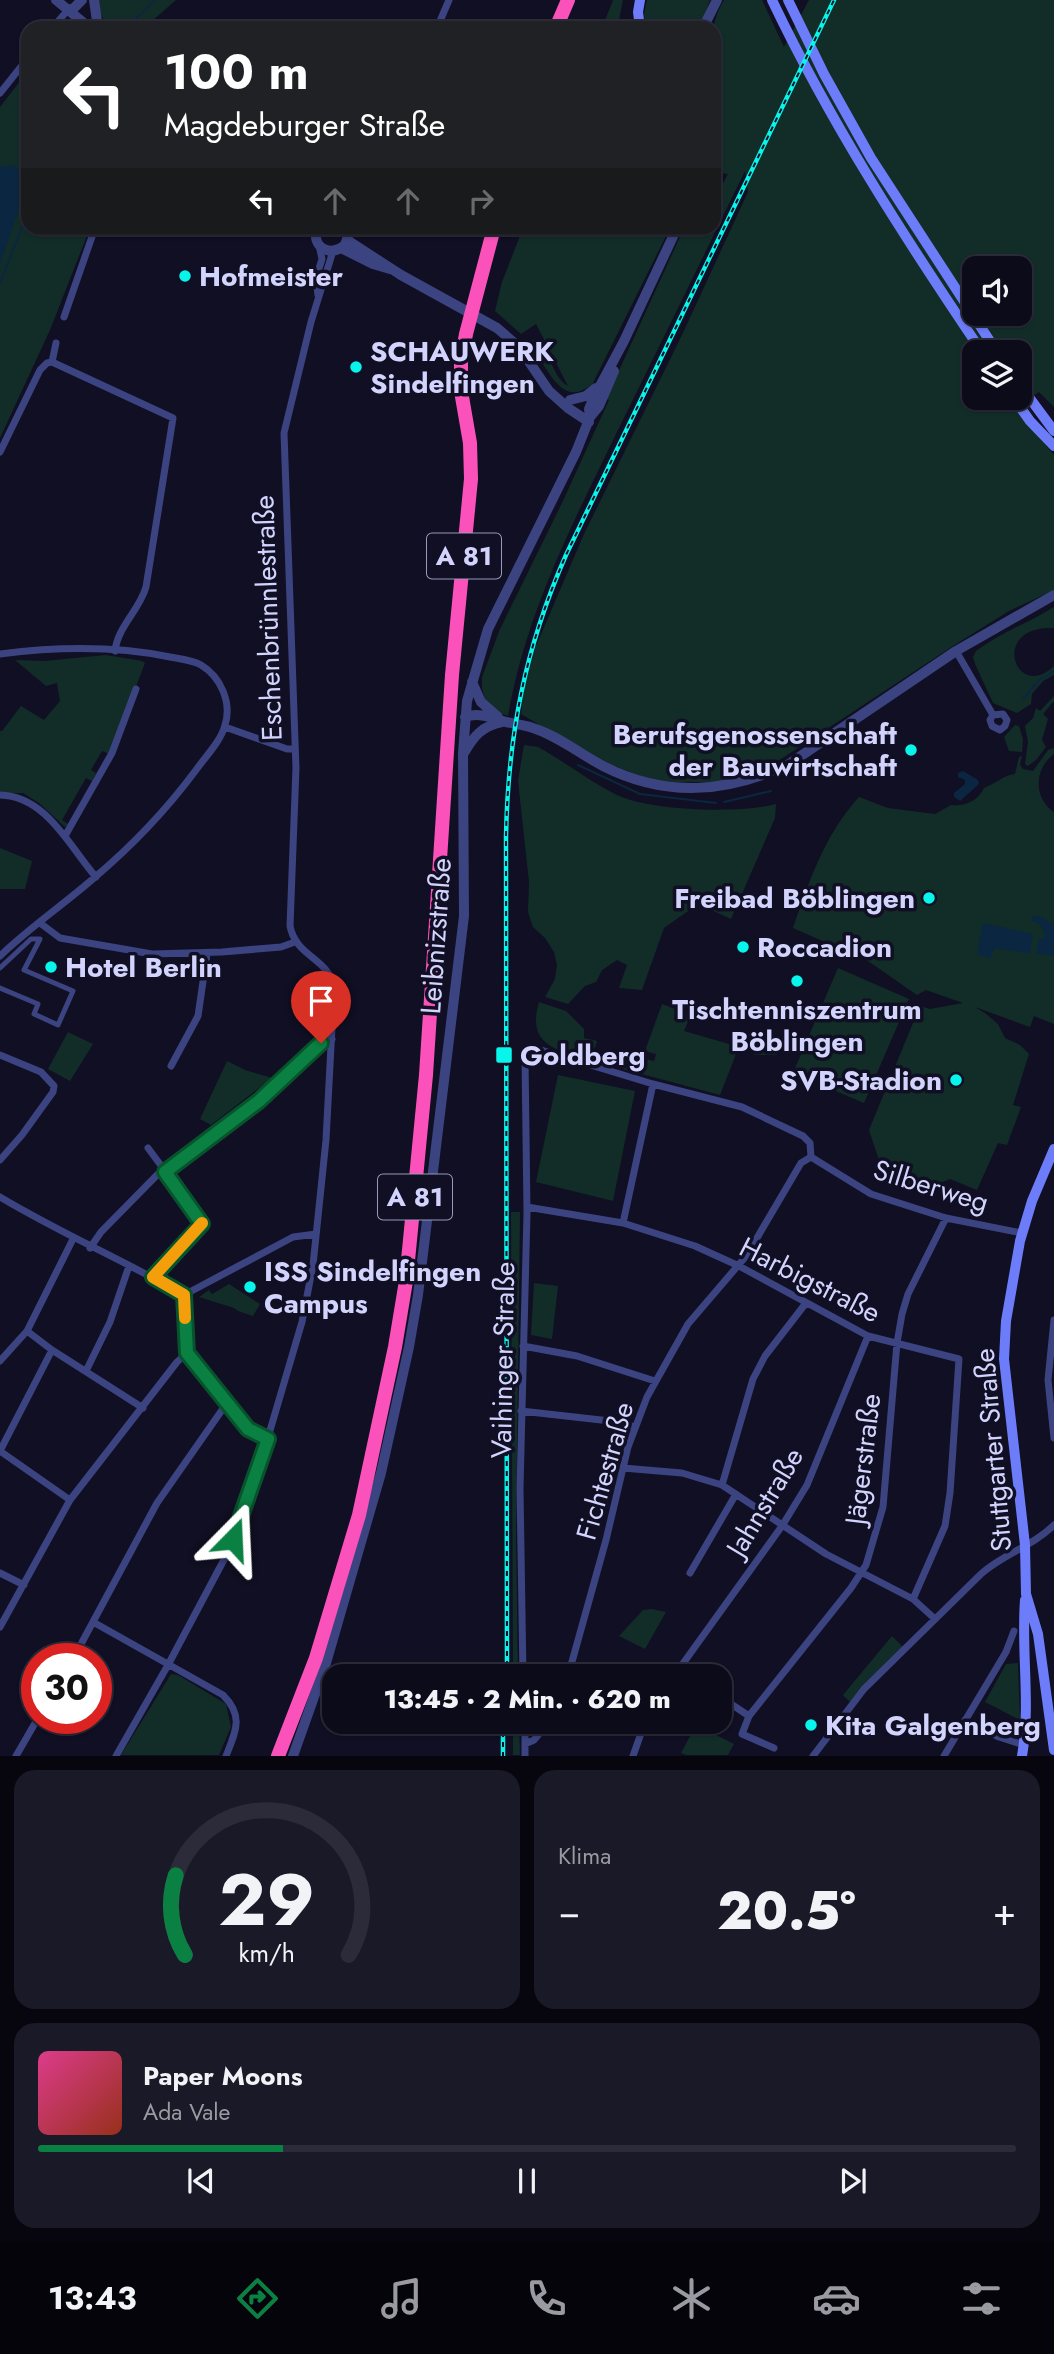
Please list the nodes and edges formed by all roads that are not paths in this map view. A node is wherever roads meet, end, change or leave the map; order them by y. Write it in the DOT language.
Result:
graph roads {
  1 [pos="56,0"];
  2 [pos="82,0"];
  3 [pos="93,0"];
  4 [pos="449,0"];
  5 [pos="568,0"];
  6 [pos="578,0"];
  7 [pos="640,0"];
  8 [pos="717,0"];
  9 [pos="772,0"];
  10 [pos="788,0"];
  11 [pos="796,0"];
  12 [pos="70,5"];
  13 [pos="711,12"];
  14 [pos="798,16"];
  15 [pos="57,21"];
  16 [pos="84,21"];
  17 [pos="97,21"];
  18 [pos="441,21"];
  19 [pos="559,21"];
  20 [pos="567,21"];
  21 [pos="639,21"];
  22 [pos="706,21"];
  23 [pos="710,21"];
  24 [pos="21,67"];
  25 [pos="0,93"];
  26 [pos="92,235"];
  27 [pos="316,235"];
  28 [pos="344,235"];
  29 [pos="487,235"];
  30 [pos="492,235"];
  31 [pos="674,235"];
  32 [pos="318,245"];
  33 [pos="340,247"];
  34 [pos="473,295"];
  35 [pos="318,296"];
  36 [pos="64,317"];
  37 [pos="464,327"];
  38 [pos="974,340"];
  39 [pos="989,340"];
  40 [pos="624,341"];
  41 [pos="56,343"];
  42 [pos="52,362"];
  43 [pos="606,373"];
  44 [pos="554,396"];
  45 [pos="570,400"];
  46 [pos="1032,401"];
  47 [pos="1022,410"];
  48 [pos="589,419"];
  49 [pos="1054,431"];
  50 [pos="1054,446"];
  51 [pos="0,452"];
  52 [pos="1054,595"];
  53 [pos="115,651"];
  54 [pos="956,651"];
  55 [pos="0,654"];
  56 [pos="472,682"];
  57 [pos="136,690"];
  58 [pos="993,715"];
  59 [pos="465,717"];
  60 [pos="504,721"];
  61 [pos="491,724"];
  62 [pos="225,727"];
  63 [pos="295,749"];
  64 [pos="463,753"];
  65 [pos="0,795"];
  66 [pos="65,836"];
  67 [pos="96,877"];
  68 [pos="40,923"];
  69 [pos="295,942"];
  70 [pos="207,954"];
  71 [pos="0,957"];
  72 [pos="0,968"];
  73 [pos="0,988"];
  74 [pos="332,1040"];
  75 [pos="531,1047"];
  76 [pos="0,1055"];
  77 [pos="172,1066"];
  78 [pos="653,1084"];
  79 [pos="148,1148"];
  80 [pos="1054,1149"];
  81 [pos="811,1157"];
  82 [pos="0,1160"];
  83 [pos="165,1172"];
  84 [pos="0,1197"];
  85 [pos="527,1207"];
  86 [pos="946,1218"];
  87 [pos="623,1223"];
  88 [pos="1022,1233"];
  89 [pos="316,1234"];
  90 [pos="73,1239"];
  91 [pos="90,1248"];
  92 [pos="129,1266"];
  93 [pos="739,1266"];
  94 [pos="153,1277"];
  95 [pos="184,1295"];
  96 [pos="806,1303"];
  97 [pos="1054,1320"];
  98 [pos="27,1331"];
  99 [pos="868,1336"];
  100 [pos="897,1343"];
  101 [pos="523,1346"];
  102 [pos="52,1350"];
  103 [pos="187,1353"];
  104 [pos="0,1361"];
  105 [pos="86,1371"];
  106 [pos="655,1381"];
  107 [pos="229,1404"];
  108 [pos="143,1408"];
  109 [pos="522,1411"];
  110 [pos="635,1427"];
  111 [pos="1054,1438"];
  112 [pos="268,1439"];
  113 [pos="0,1451"];
  114 [pos="623,1468"];
  115 [pos="722,1485"];
  116 [pos="736,1494"];
  117 [pos="70,1500"];
  118 [pos="1054,1525"];
  119 [pos="782,1526"];
  120 [pos="1025,1545"];
  121 [pos="0,1573"];
  122 [pos="690,1573"];
  123 [pos="862,1573"];
  124 [pos="24,1585"];
  125 [pos="1026,1594"];
  126 [pos="912,1599"];
  127 [pos="935,1619"];
  128 [pos="93,1622"];
  129 [pos="0,1627"];
  130 [pos="1014,1631"];
  131 [pos="82,1643"];
  132 [pos="1024,1651"];
  133 [pos="1006,1652"];
  134 [pos="523,1664"];
  135 [pos="571,1664"];
  136 [pos="683,1664"];
  137 [pos="169,1665"];
  138 [pos="732,1705"];
  139 [pos="749,1716"];
  140 [pos="965,1720"];
  141 [pos="28,1734"];
  142 [pos="525,1734"];
  143 [pos="539,1734"];
  144 [pos="641,1734"];
  145 [pos="525,1744"];
  146 [pos="774,1748"];
  147 [pos="1023,1750"];
  148 [pos="1054,1750"];
  149 [pos="16,1755"];
  150 [pos="116,1755"];
  151 [pos="226,1755"];
  152 [pos="272,1755"];
  153 [pos="278,1755"];
  154 [pos="293,1755"];
  155 [pos="525,1755"];
  156 [pos="633,1755"];
  157 [pos="813,1755"];
  158 [pos="944,1755"];
  1 -- 12 [label="street"];
  2 -- 12 [label="street"];
  3 -- 17 [label="street"];
  4 -- 18 [label="street"];
  5 -- 19 [label="highway"];
  6 -- 20 [label="highway"];
  7 -- 21 [label="main road"];
  8 -- 13 [label="street"];
  9 -- 38 [label="main road"];
  10 -- 14 [label="main road"];
  11 -- 14 [label="main road"];
  12 -- 15 [label="street"];
  12 -- 16 [label="street"];
  13 -- 22 [label="street"];
  13 -- 23 [label="street"];
  14 -- 39 [label="main road"];
  24 -- 25 [label="street"];
  26 -- 36 [label="street"];
  27 -- 32 [label="street"];
  28 -- 33 [label="street"];
  29 -- 34 [label="highway, A 81"];
  30 -- 34 [label="highway, A 81"];
  31 -- 40 [label="street"];
  32 -- 33 [label="street"];
  32 -- 35 [label="street, Eschenbrünnlestraße"];
  33 -- 35 [label="street, Eschenbrünnlestraße"];
  33 -- 44 [label="street"];
  34 -- 37 [label="highway, A 81"];
  35 -- 63 [label="street, Eschenbrünnlestraße"];
  37 -- 152 [label="highway, A 81"];
  37 -- 153 [label="highway, A 81"];
  40 -- 43 [label="street"];
  40 -- 48 [label="street"];
  41 -- 42 [label="street"];
  42 -- 51 [label="street"];
  42 -- 53 [label="street"];
  43 -- 45 [label="street"];
  43 -- 48 [label="street"];
  44 -- 45 [label="street"];
  44 -- 48 [label="street"];
  45 -- 48 [label="street"];
  46 -- 49 [label="main road"];
  47 -- 50 [label="main road"];
  48 -- 56 [label="street, Leibnizstraße"];
  52 -- 54 [label="street"];
  53 -- 55 [label="street"];
  53 -- 62 [label="street"];
  54 -- 58 [label="street"];
  54 -- 60 [label="street"];
  56 -- 59 [label="street, Leibnizstraße"];
  56 -- 60 [label="street"];
  57 -- 66 [label="street"];
  59 -- 60 [label="street"];
  59 -- 61 [label="street"];
  59 -- 64 [label="street, Leibnizstraße"];
  60 -- 61 [label="street"];
  61 -- 64 [label="street"];
  62 -- 63 [label="street"];
  62 -- 67 [label="street"];
  63 -- 69 [label="street, Eschenbrünnlestraße"];
  64 -- 154 [label="street, Leibnizstraße"];
  65 -- 66 [label="street"];
  66 -- 67 [label="street"];
  67 -- 68 [label="street"];
  68 -- 70 [label="street"];
  68 -- 71 [label="street"];
  69 -- 70 [label="street"];
  69 -- 74 [label="street"];
  70 -- 77 [label="street"];
  72 -- 73 [label="street"];
  74 -- 83 [label="street"];
  74 -- 89 [label="street"];
  75 -- 78 [label="street, Silberweg"];
  75 -- 85 [label="street, Vaihinger Straße"];
  76 -- 82 [label="street"];
  78 -- 81 [label="street, Silberweg"];
  78 -- 87 [label="street"];
  79 -- 83 [label="street"];
  80 -- 88 [label="main road, Stuttgarter Straße"];
  81 -- 86 [label="street, Silberweg"];
  81 -- 93 [label="street, Fichtestraße"];
  83 -- 91 [label="street"];
  83 -- 94 [label="street"];
  84 -- 90 [label="street"];
  85 -- 87 [label="street, Harbigstraße"];
  85 -- 101 [label="street, Vaihinger Straße"];
  86 -- 88 [label="street, Silberweg"];
  86 -- 100 [label="street, Jägerstraße"];
  87 -- 93 [label="street, Harbigstraße"];
  88 -- 120 [label="main road, Stuttgarter Straße"];
  89 -- 95 [label="street"];
  89 -- 112 [label="street"];
  90 -- 91 [label="street"];
  90 -- 98 [label="street"];
  91 -- 92 [label="street"];
  92 -- 94 [label="street"];
  92 -- 105 [label="street"];
  93 -- 96 [label="street, Harbigstraße"];
  93 -- 106 [label="street, Fichtestraße"];
  94 -- 95 [label="street"];
  95 -- 103 [label="street"];
  96 -- 99 [label="street, Harbigstraße"];
  96 -- 115 [label="street"];
  97 -- 111 [label="street"];
  98 -- 102 [label="street"];
  98 -- 104 [label="street"];
  99 -- 100 [label="street, Harbigstraße"];
  99 -- 119 [label="street, Jahnstraße"];
  100 -- 123 [label="street, Jägerstraße"];
  100 -- 126 [label="street, Harbigstraße"];
  101 -- 106 [label="street"];
  101 -- 109 [label="street, Vaihinger Straße"];
  102 -- 105 [label="street"];
  102 -- 113 [label="street"];
  103 -- 107 [label="street"];
  103 -- 108 [label="street"];
  105 -- 108 [label="street"];
  106 -- 110 [label="street, Fichtestraße"];
  107 -- 112 [label="street"];
  107 -- 128 [label="street"];
  108 -- 117 [label="street"];
  109 -- 110 [label="street"];
  109 -- 134 [label="street, Vaihinger Straße"];
  110 -- 114 [label="street, Fichtestraße"];
  112 -- 137 [label="street"];
  113 -- 117 [label="street"];
  114 -- 115 [label="street"];
  114 -- 135 [label="street, Fichtestraße"];
  115 -- 116 [label="street"];
  116 -- 119 [label="street"];
  116 -- 122 [label="street"];
  117 -- 124 [label="street"];
  118 -- 120 [label="street"];
  119 -- 123 [label="street"];
  119 -- 136 [label="street, Jahnstraße"];
  120 -- 125 [label="main road, Stuttgarter Straße"];
  120 -- 127 [label="street"];
  121 -- 124 [label="street"];
  123 -- 126 [label="street"];
  123 -- 139 [label="street, Jägerstraße"];
  124 -- 129 [label="street"];
  125 -- 132 [label="main road"];
  125 -- 148 [label="main road, Stuttgarter Straße"];
  126 -- 127 [label="street"];
  127 -- 157 [label="street"];
  128 -- 131 [label="street"];
  128 -- 137 [label="street"];
  130 -- 133 [label="street"];
  132 -- 133 [label="street"];
  132 -- 147 [label="main road"];
  133 -- 140 [label="street"];
  137 -- 150 [label="street"];
  137 -- 151 [label="street"];
  138 -- 139 [label="street"];
  139 -- 146 [label="street"];
  140 -- 147 [label="street"];
  140 -- 158 [label="street"];
  141 -- 149 [label="street"];
  142 -- 145 [label="street"];
  143 -- 145 [label="street"];
  144 -- 156 [label="street"];
  145 -- 155 [label="street"];
}
